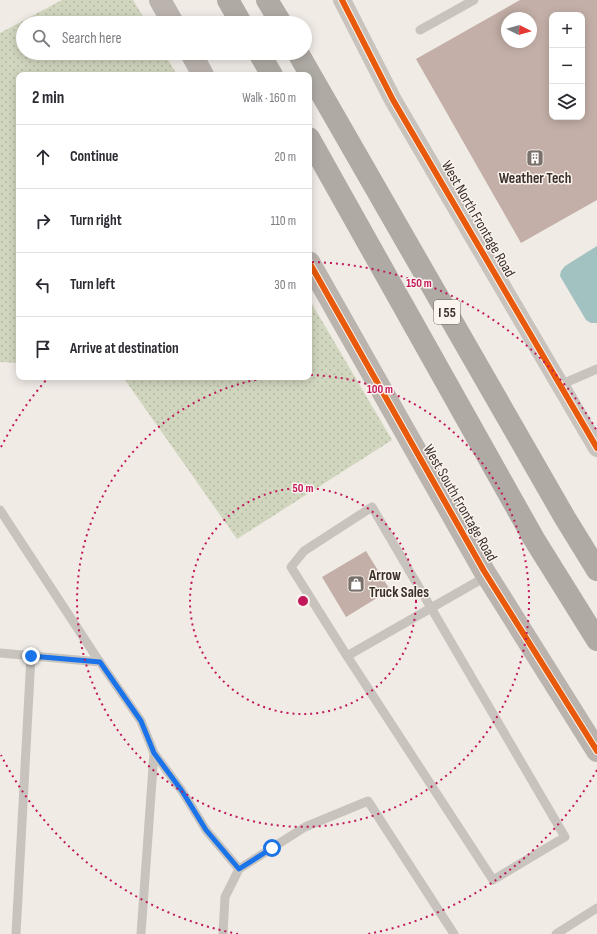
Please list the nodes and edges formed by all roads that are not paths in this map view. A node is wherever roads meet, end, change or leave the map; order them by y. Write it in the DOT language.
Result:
graph roads {
  1 [pos="160,0"];
  2 [pos="228,0"];
  3 [pos="267,0"];
  4 [pos="342,0"];
  5 [pos="474,0"];
  6 [pos="169,16"];
  7 [pos="237,16"];
  8 [pos="277,16"];
  9 [pos="420,30"];
  10 [pos="194,60"];
  11 [pos="263,60"];
  12 [pos="302,60"];
  13 [pos="201,72"];
  14 [pos="270,72"];
  15 [pos="309,72"];
  16 [pos="312,77"];
  17 [pos="312,143"];
  18 [pos="312,267"];
  19 [pos="597,369"];
  20 [pos="560,384"];
  21 [pos="597,448"];
  22 [pos="0,510"];
  23 [pos="597,570"];
  24 [pos="487,576"];
  25 [pos="431,608"];
  26 [pos="597,640"];
  27 [pos="0,653"];
  28 [pos="31,656"];
  29 [pos="347,656"];
  30 [pos="100,662"];
  31 [pos="597,751"];
  32 [pos="154,753"];
  33 [pos="239,869"];
  34 [pos="597,908"];
  35 [pos="16,934"];
  36 [pos="141,934"];
  37 [pos="223,934"];
  38 [pos="454,934"];
  39 [pos="556,934"];
  1 -- 6 [label="street"];
  2 -- 7 [label="highway"];
  3 -- 8 [label="highway"];
  4 -- 20 [label="street, West North Frontage Road"];
  5 -- 9 [label="lane"];
  10 -- 13 [label="street"];
  11 -- 14 [label="highway"];
  12 -- 15 [label="highway, I 55"];
  16 -- 23 [label="highway, I 55"];
  17 -- 26 [label="highway, I 55"];
  18 -- 24 [label="street, West South Frontage Road"];
  19 -- 20 [label="lane"];
  20 -- 21 [label="street, West North Frontage Road"];
  22 -- 30 [label="lane"];
  24 -- 25 [label="lane"];
  24 -- 31 [label="street, West South Frontage Road"];
  25 -- 29 [label="lane"];
  25 -- 29 [label="lane"];
  25 -- 29 [label="lane"];
  27 -- 28 [label="lane"];
  28 -- 30 [label="lane"];
  28 -- 35 [label="lane"];
  30 -- 32 [label="lane"];
  32 -- 33 [label="lane"];
  32 -- 36 [label="lane"];
  33 -- 37 [label="lane"];
  33 -- 38 [label="lane"];
  34 -- 39 [label="lane"];
}
